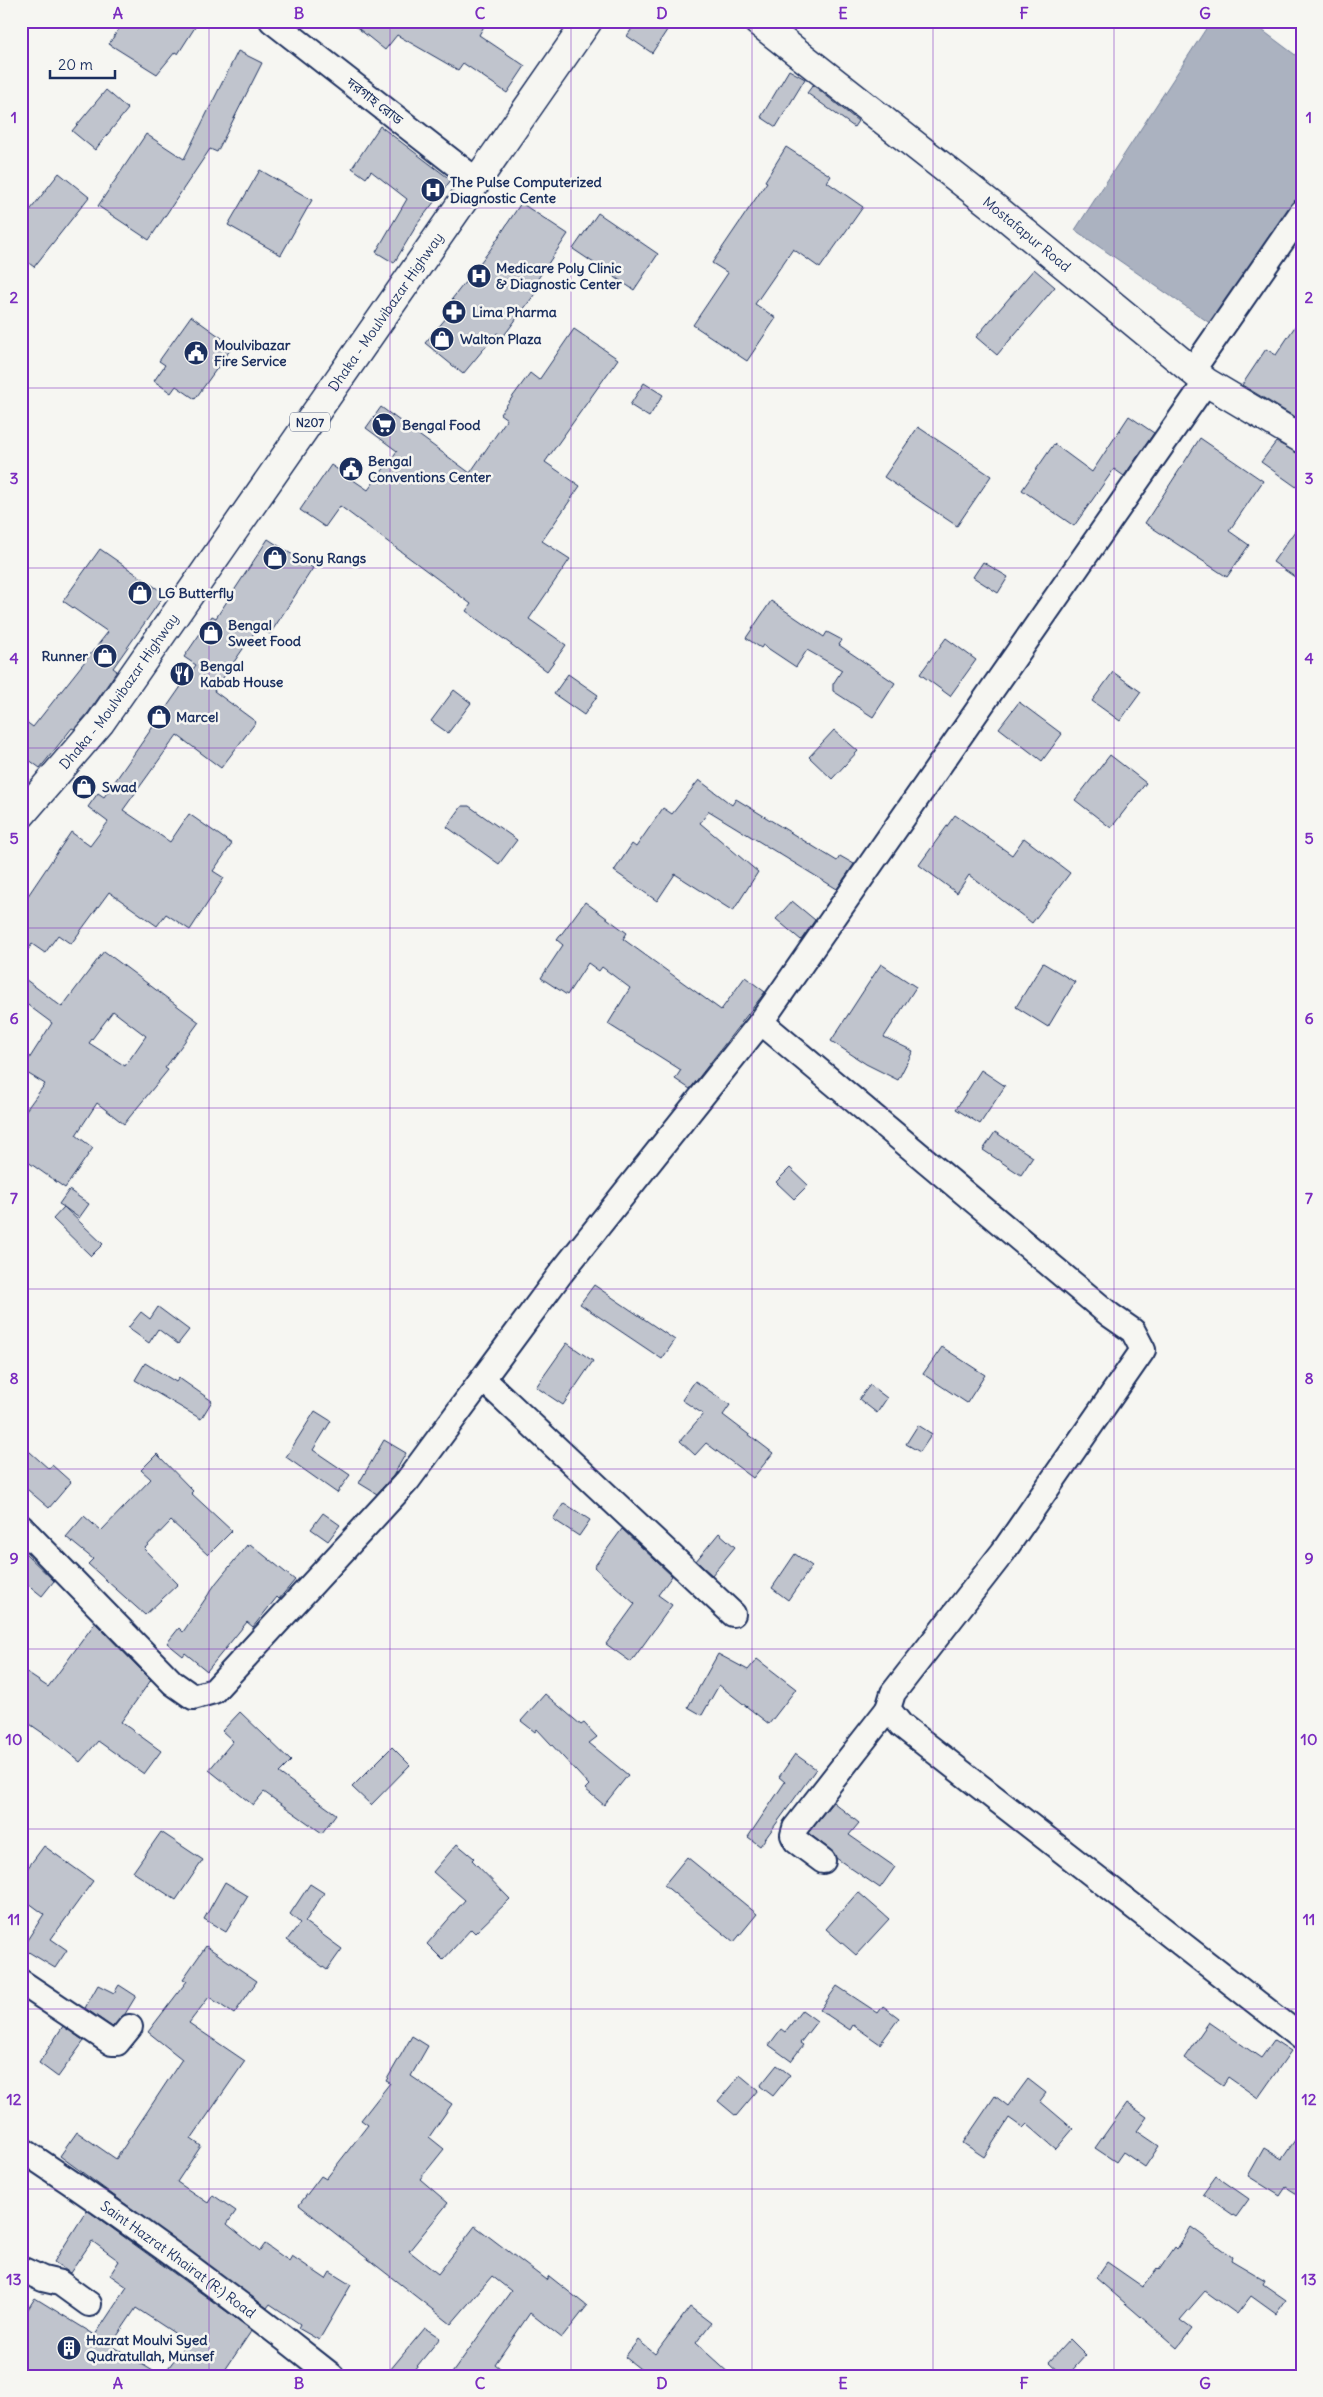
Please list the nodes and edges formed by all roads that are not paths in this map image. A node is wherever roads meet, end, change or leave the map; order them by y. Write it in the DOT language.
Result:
graph roads {
  1 [pos="272,21"];
  2 [pos="588,21"];
  3 [pos="757,21"];
  4 [pos="477,181"];
  5 [pos="1302,212"];
  6 [pos="1199,377"];
  7 [pos="1302,439"];
  8 [pos="21,815"];
  9 [pos="761,1022"];
  10 [pos="483,1379"];
  11 [pos="21,1527"];
  12 [pos="733,1614"];
  13 [pos="888,1709"];
  14 [pos="823,1861"];
  15 [pos="21,1982"];
  16 [pos="130,2027"];
  17 [pos="1302,2038"];
  18 [pos="21,2149"];
  19 [pos="21,2269"];
  20 [pos="89,2304"];
  21 [pos="332,2376"];
  1 -- 4 [label="street, দরগাহ রোড"];
  2 -- 4 [label="main road, Dhaka - Moulvibazar Highway / N207"];
  3 -- 6 [label="main road, Mostafapur Road"];
  4 -- 8 [label="main road, Dhaka - Moulvibazar Highway / N207"];
  5 -- 6 [label="street"];
  6 -- 7 [label="main road, Mostafapur Road"];
  6 -- 9 [label="street"];
  9 -- 10 [label="street"];
  9 -- 13 [label="street"];
  10 -- 11 [label="street"];
  10 -- 12 [label="street"];
  13 -- 14 [label="street"];
  13 -- 17 [label="street"];
  15 -- 16 [label="street"];
  18 -- 21 [label="street, Saint Hazrat Khairat (R:) Road"];
  19 -- 20 [label="street"];
}
